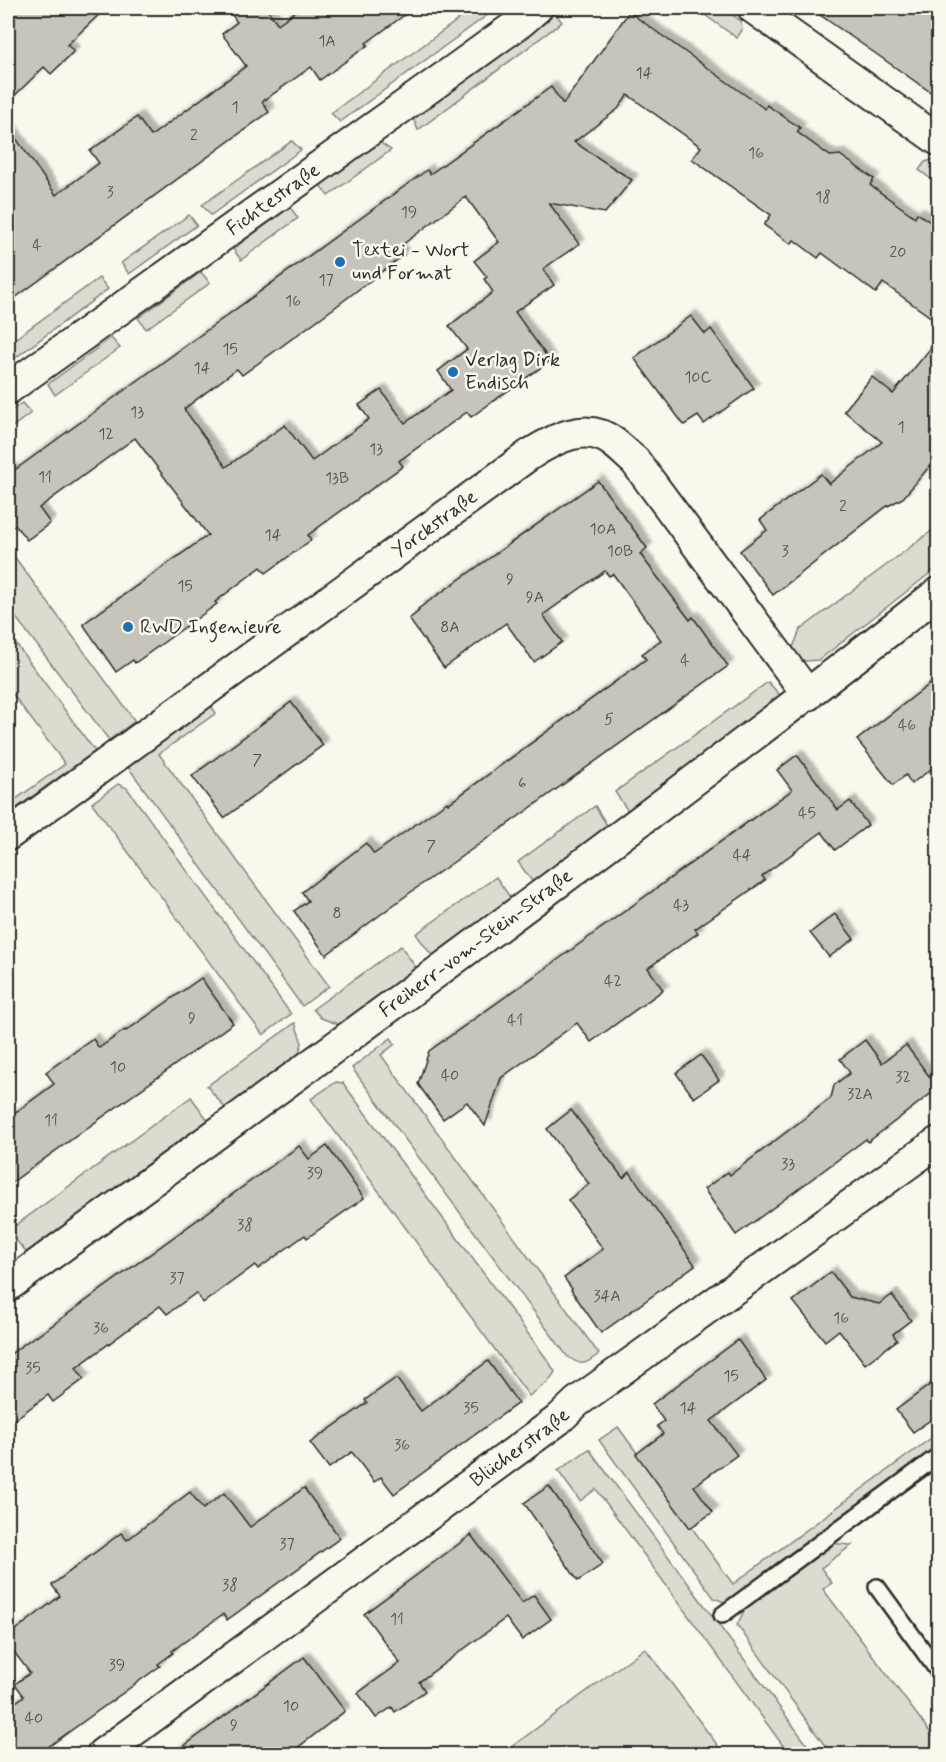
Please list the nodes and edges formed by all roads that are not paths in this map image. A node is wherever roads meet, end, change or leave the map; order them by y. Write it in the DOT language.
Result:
graph roads {
  1 [pos="537,8"];
  2 [pos="753,8"];
  3 [pos="939,140"];
  4 [pos="8,388"];
  5 [pos="939,593"];
  6 [pos="808,695"];
  7 [pos="8,835"];
  8 [pos="939,1142"];
  9 [pos="8,1286"];
  10 [pos="939,1456"];
  11 [pos="877,1587"];
  12 [pos="722,1615"];
  13 [pos="939,1671"];
  14 [pos="102,1755"];
  1 -- 4 [label="street, Fichtestraße"];
  2 -- 3 [label="street"];
  5 -- 6 [label="street, Freiherr-vom-Stein-Straße"];
  6 -- 7 [label="street, Yorckstraße"];
  6 -- 9 [label="street, Freiherr-vom-Stein-Straße"];
  8 -- 14 [label="street, Blücherstraße"];
  10 -- 12 [label="lane"];
  11 -- 13 [label="lane"];
}
